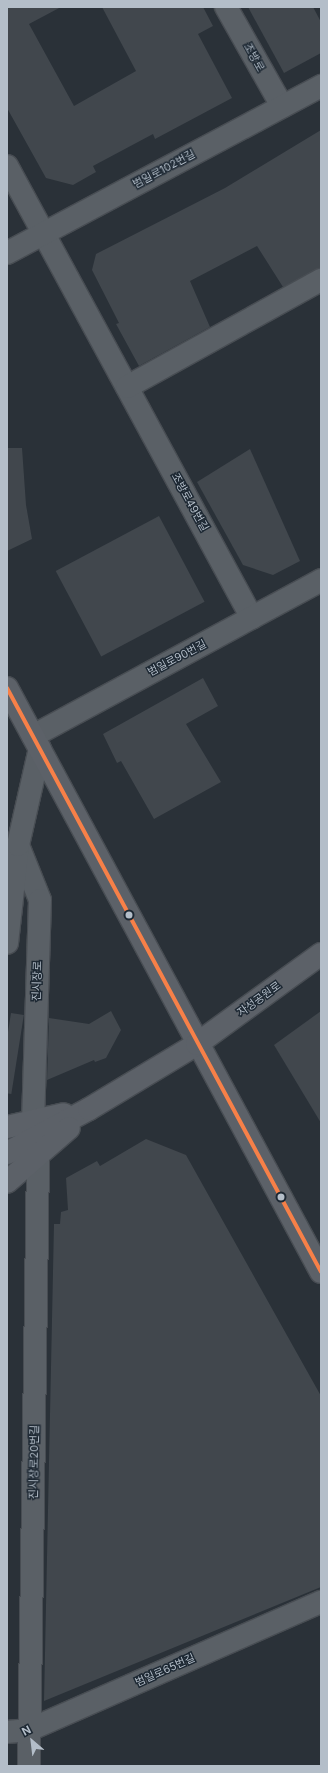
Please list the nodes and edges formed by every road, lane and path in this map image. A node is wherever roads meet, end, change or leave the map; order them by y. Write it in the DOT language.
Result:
graph roads {
  1 [pos="226,7"];
  2 [pos="321,86"];
  3 [pos="282,106"];
  4 [pos="7,166"];
  5 [pos="44,233"];
  6 [pos="7,253"];
  7 [pos="321,280"];
  8 [pos="127,387"];
  9 [pos="321,580"];
  10 [pos="252,618"];
  11 [pos="7,688"];
  12 [pos="13,714"];
  13 [pos="37,742"];
  14 [pos="18,845"];
  15 [pos="7,943"];
  16 [pos="321,954"];
  17 [pos="196,1044"];
  18 [pos="89,1109"];
  19 [pos="34,1121"];
  20 [pos="7,1127"];
  21 [pos="7,1153"];
  22 [pos="38,1157"];
  23 [pos="7,1182"];
  24 [pos="321,1272"];
  25 [pos="321,1602"];
  26 [pos="30,1730"];
  27 [pos="7,1732"];
  28 [pos="29,1766"];
  1 -- 3 [label="street, 조방로"];
  2 -- 3 [label="street, 범일로102번길"];
  3 -- 5 [label="street, 범일로102번길"];
  4 -- 5 [label="street, 조방로49번길"];
  5 -- 6 [label="street, 범일로102번길"];
  5 -- 8 [label="street, 조방로49번길"];
  7 -- 8 [label="street"];
  8 -- 10 [label="street, 조방로49번길"];
  9 -- 10 [label="street, 범일로90번길"];
  10 -- 13 [label="street, 범일로90번길"];
  11 -- 12 [label="main road"];
  12 -- 13 [label="main road"];
  13 -- 14 [label="street"];
  13 -- 17 [label="main road"];
  14 -- 15 [label="street"];
  14 -- 19 [label="street, 진시장로"];
  16 -- 17 [label="main road, 자성공원로"];
  17 -- 18 [label="main road"];
  17 -- 24 [label="main road"];
  18 -- 19 [label="main road"];
  18 -- 21 [label="main road"];
  18 -- 22 [label="main road"];
  19 -- 20 [label="main road"];
  22 -- 23 [label="main road"];
  22 -- 26 [label="street, 진시장로20번길"];
  25 -- 26 [label="street, 범일로65번길"];
  26 -- 27 [label="street, 범일로65번길"];
  26 -- 28 [label="street, 진시장로20번길"];
}
